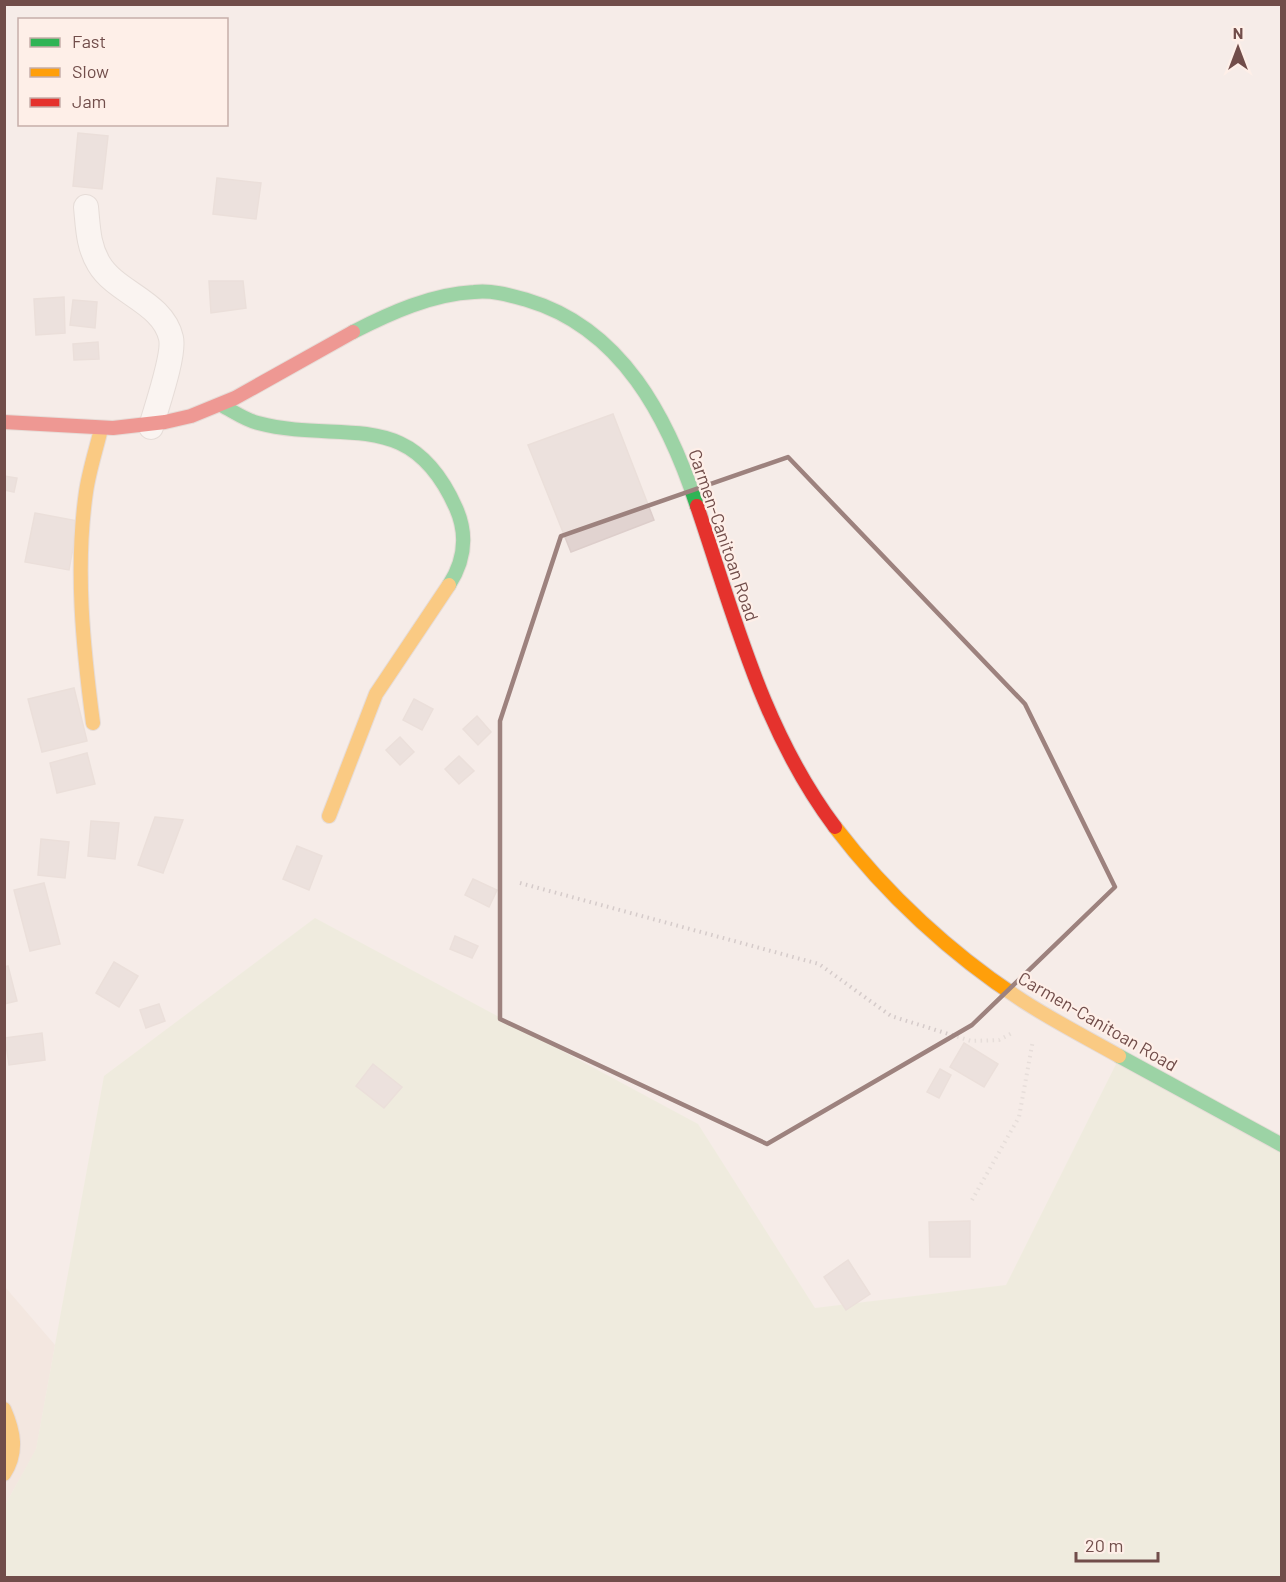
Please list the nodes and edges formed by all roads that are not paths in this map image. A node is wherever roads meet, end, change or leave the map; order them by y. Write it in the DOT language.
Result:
graph roads {
  1 [pos="86,207"];
  2 [pos="221,405"];
  3 [pos="4,422"];
  4 [pos="151,427"];
  5 [pos="101,429"];
  6 [pos="93,723"];
  7 [pos="329,816"];
  8 [pos="1281,1146"];
  9 [pos="4,1409"];
  10 [pos="4,1474"];
  1 -- 4 [label="street"];
  2 -- 4 [label="main road, Carmen-Canitoan Road"];
  2 -- 7 [label="main road"];
  2 -- 8 [label="main road, Carmen-Canitoan Road"];
  3 -- 5 [label="main road, Carmen-Canitoan Road"];
  4 -- 5 [label="main road, Carmen-Canitoan Road"];
  5 -- 6 [label="main road"];
  9 -- 10 [label="main road"];
}
